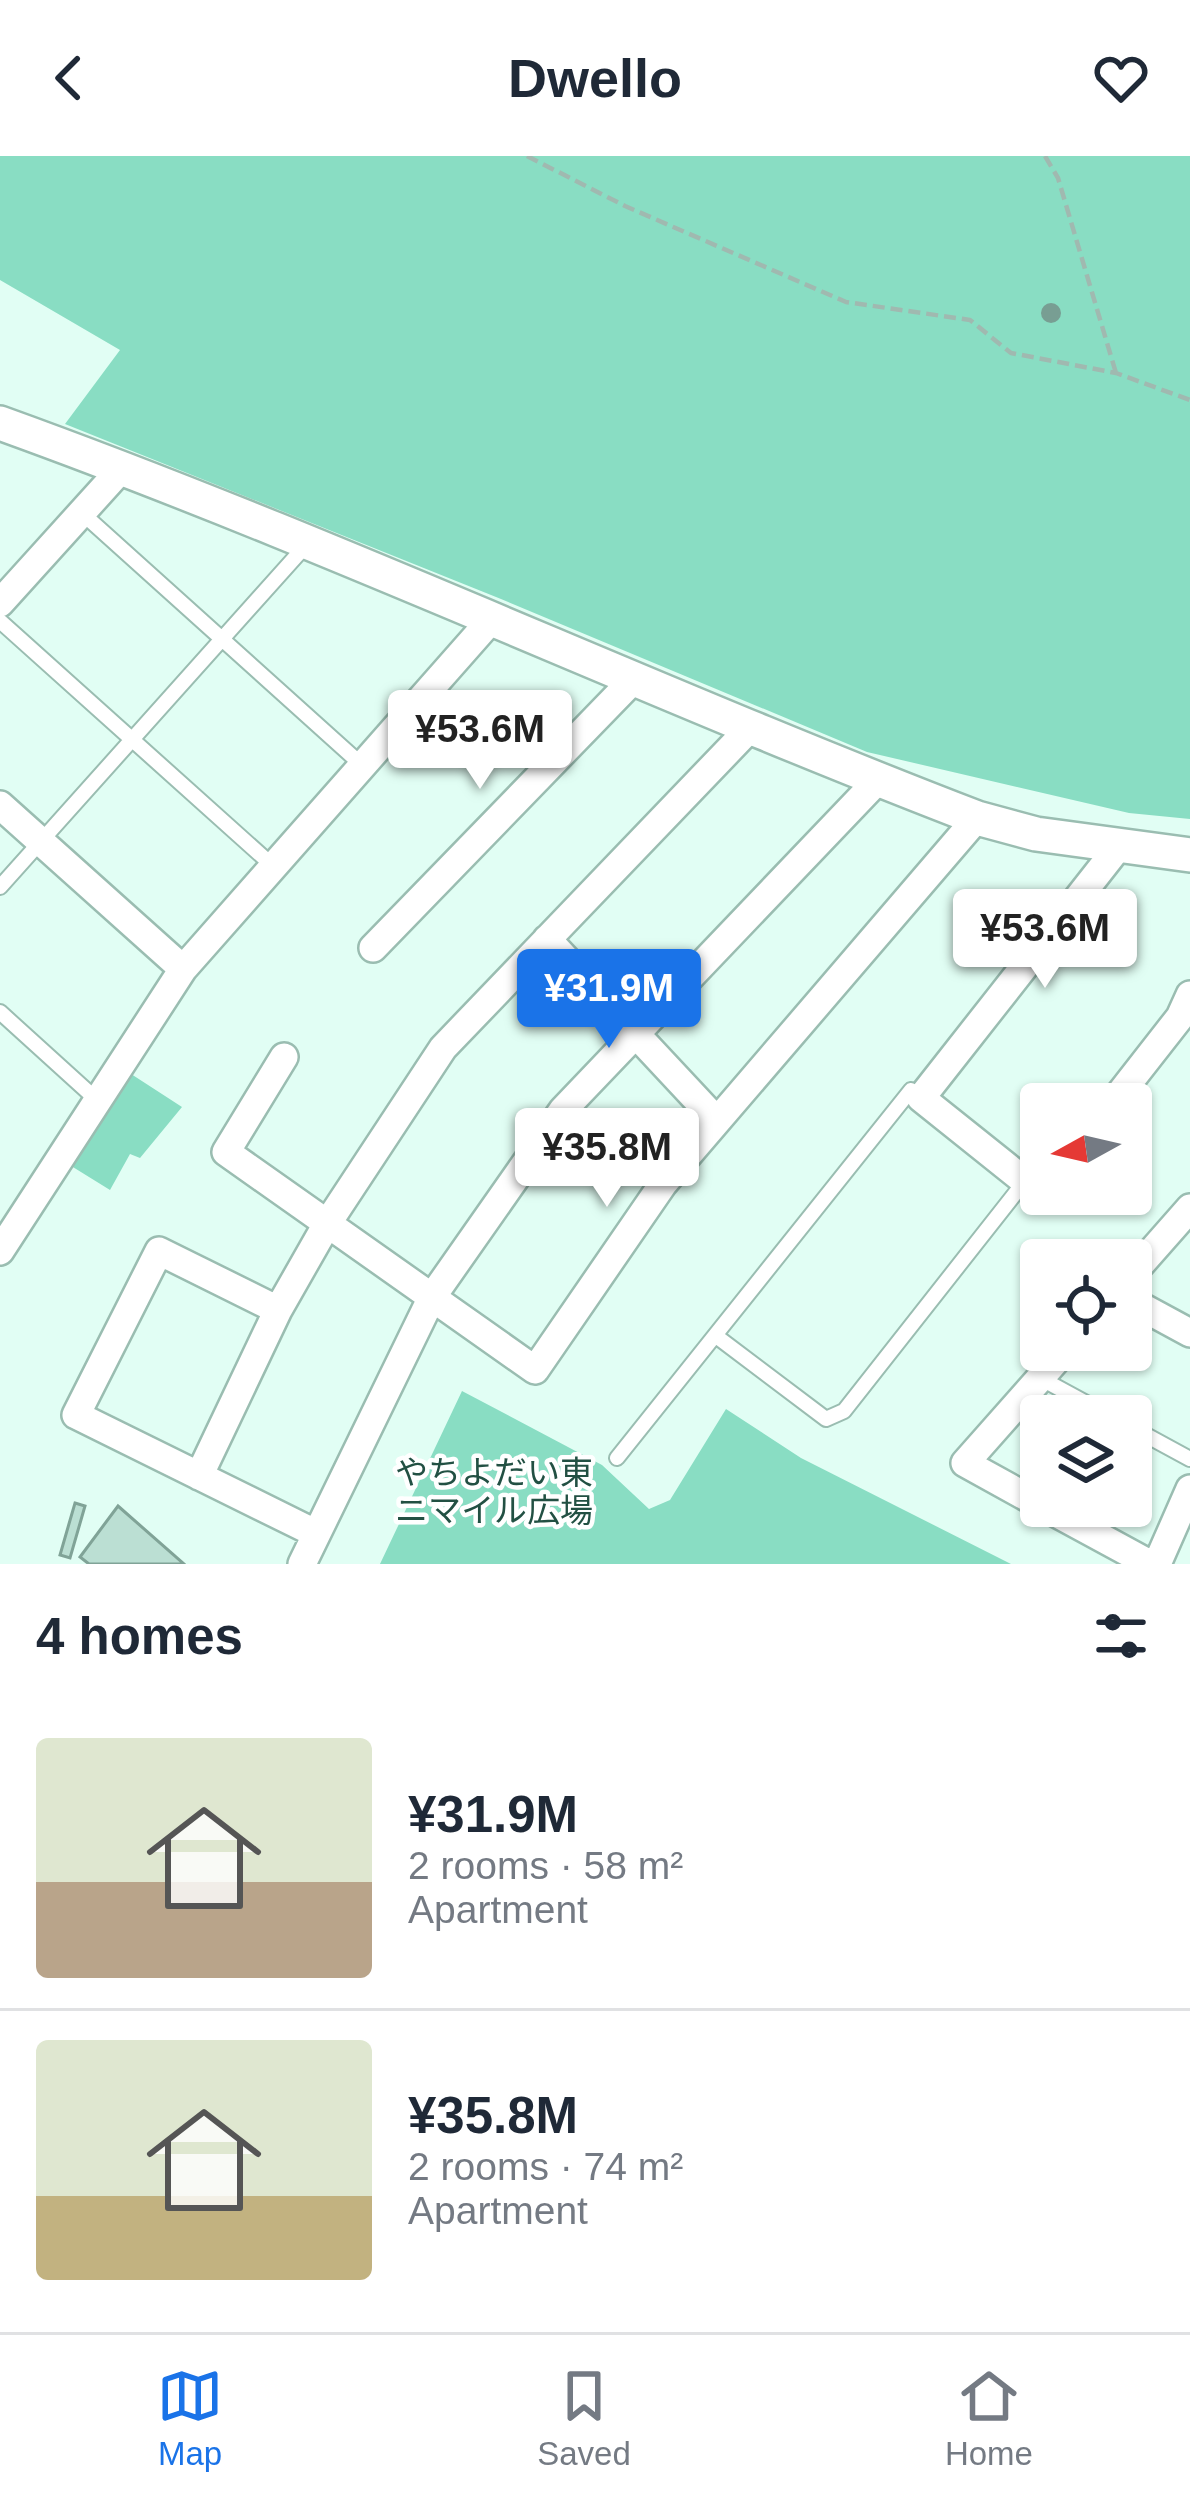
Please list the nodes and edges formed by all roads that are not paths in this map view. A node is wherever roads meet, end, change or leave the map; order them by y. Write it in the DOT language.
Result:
graph roads {
  1 [pos="0,422"];
  2 [pos="123,467"];
  3 [pos="82,513"];
  4 [pos="308,543"];
  5 [pos="0,603"];
  6 [pos="0,621"];
  7 [pos="490,621"];
  8 [pos="222,639"];
  9 [pos="633,680"];
  10 [pos="750,728"];
  11 [pos="132,740"];
  12 [pos="363,766"];
  13 [pos="878,780"];
  14 [pos="0,805"];
  15 [pos="977,818"];
  16 [pos="42,841"];
  17 [pos="1119,846"];
  18 [pos="1190,854"];
  19 [pos="274,867"];
  20 [pos="0,887"];
  21 [pos="547,939"];
  22 [pos="374,948"];
  23 [pos="183,969"];
  24 [pos="1190,995"];
  25 [pos="0,1012"];
  26 [pos="636,1034"];
  27 [pos="284,1057"];
  28 [pos="1128,1083"];
  29 [pos="921,1098"];
  30 [pos="97,1100"];
  31 [pos="716,1120"];
  32 [pos="1020,1177"];
  33 [pos="1190,1208"];
  34 [pos="1020,1210"];
  35 [pos="8,1217"];
  36 [pos="327,1224"];
  37 [pos="0,1251"];
  38 [pos="1152,1251"];
  39 [pos="432,1297"];
  40 [pos="278,1310"];
  41 [pos="1152,1312"];
  42 [pos="1190,1333"];
  43 [pos="716,1336"];
  44 [pos="1046,1371"];
  45 [pos="1040,1378"];
  46 [pos="1025,1395"];
  47 [pos="1071,1395"];
  48 [pos="1020,1401"];
  49 [pos="1152,1439"];
  50 [pos="617,1458"];
  51 [pos="1190,1460"];
  52 [pos="199,1476"];
  53 [pos="1190,1490"];
  54 [pos="1020,1493"];
  55 [pos="1083,1527"];
  56 [pos="315,1534"];
  57 [pos="302,1564"];
  58 [pos="1153,1564"];
  1 -- 2 [label="street"];
  2 -- 3 [label="street"];
  2 -- 4 [label="street"];
  3 -- 5 [label="street"];
  3 -- 8 [label="lane"];
  4 -- 7 [label="street"];
  4 -- 8 [label="lane"];
  6 -- 11 [label="lane"];
  7 -- 9 [label="street"];
  7 -- 12 [label="street"];
  8 -- 11 [label="lane"];
  8 -- 12 [label="lane"];
  9 -- 10 [label="street"];
  9 -- 22 [label="street"];
  10 -- 13 [label="street"];
  10 -- 21 [label="street"];
  11 -- 16 [label="lane"];
  11 -- 19 [label="lane"];
  12 -- 19 [label="street"];
  13 -- 15 [label="street"];
  13 -- 26 [label="street"];
  14 -- 16 [label="street"];
  15 -- 17 [label="street"];
  15 -- 31 [label="street"];
  16 -- 20 [label="lane"];
  16 -- 23 [label="street"];
  17 -- 18 [label="street"];
  17 -- 29 [label="street"];
  19 -- 23 [label="street"];
  21 -- 26 [label="street"];
  21 -- 36 [label="street"];
  23 -- 30 [label="street"];
  24 -- 28 [label="street"];
  25 -- 30 [label="lane"];
  26 -- 31 [label="street"];
  26 -- 39 [label="street"];
  27 -- 36 [label="street"];
  29 -- 32 [label="street"];
  29 -- 43 [label="lane"];
  30 -- 35 [label="street"];
  31 -- 39 [label="street"];
  33 -- 38 [label="street"];
  34 -- 43 [label="lane"];
  35 -- 37 [label="street"];
  36 -- 39 [label="street"];
  36 -- 40 [label="street"];
  39 -- 56 [label="street"];
  40 -- 52 [label="street"];
  40 -- 52 [label="street"];
  41 -- 42 [label="street"];
  43 -- 50 [label="lane"];
  44 -- 45 [label="street"];
  45 -- 46 [label="street"];
  45 -- 47 [label="lane"];
  48 -- 54 [label="street"];
  49 -- 51 [label="lane"];
  52 -- 56 [label="street"];
  53 -- 58 [label="street"];
  55 -- 58 [label="street"];
  56 -- 57 [label="street"];
}
